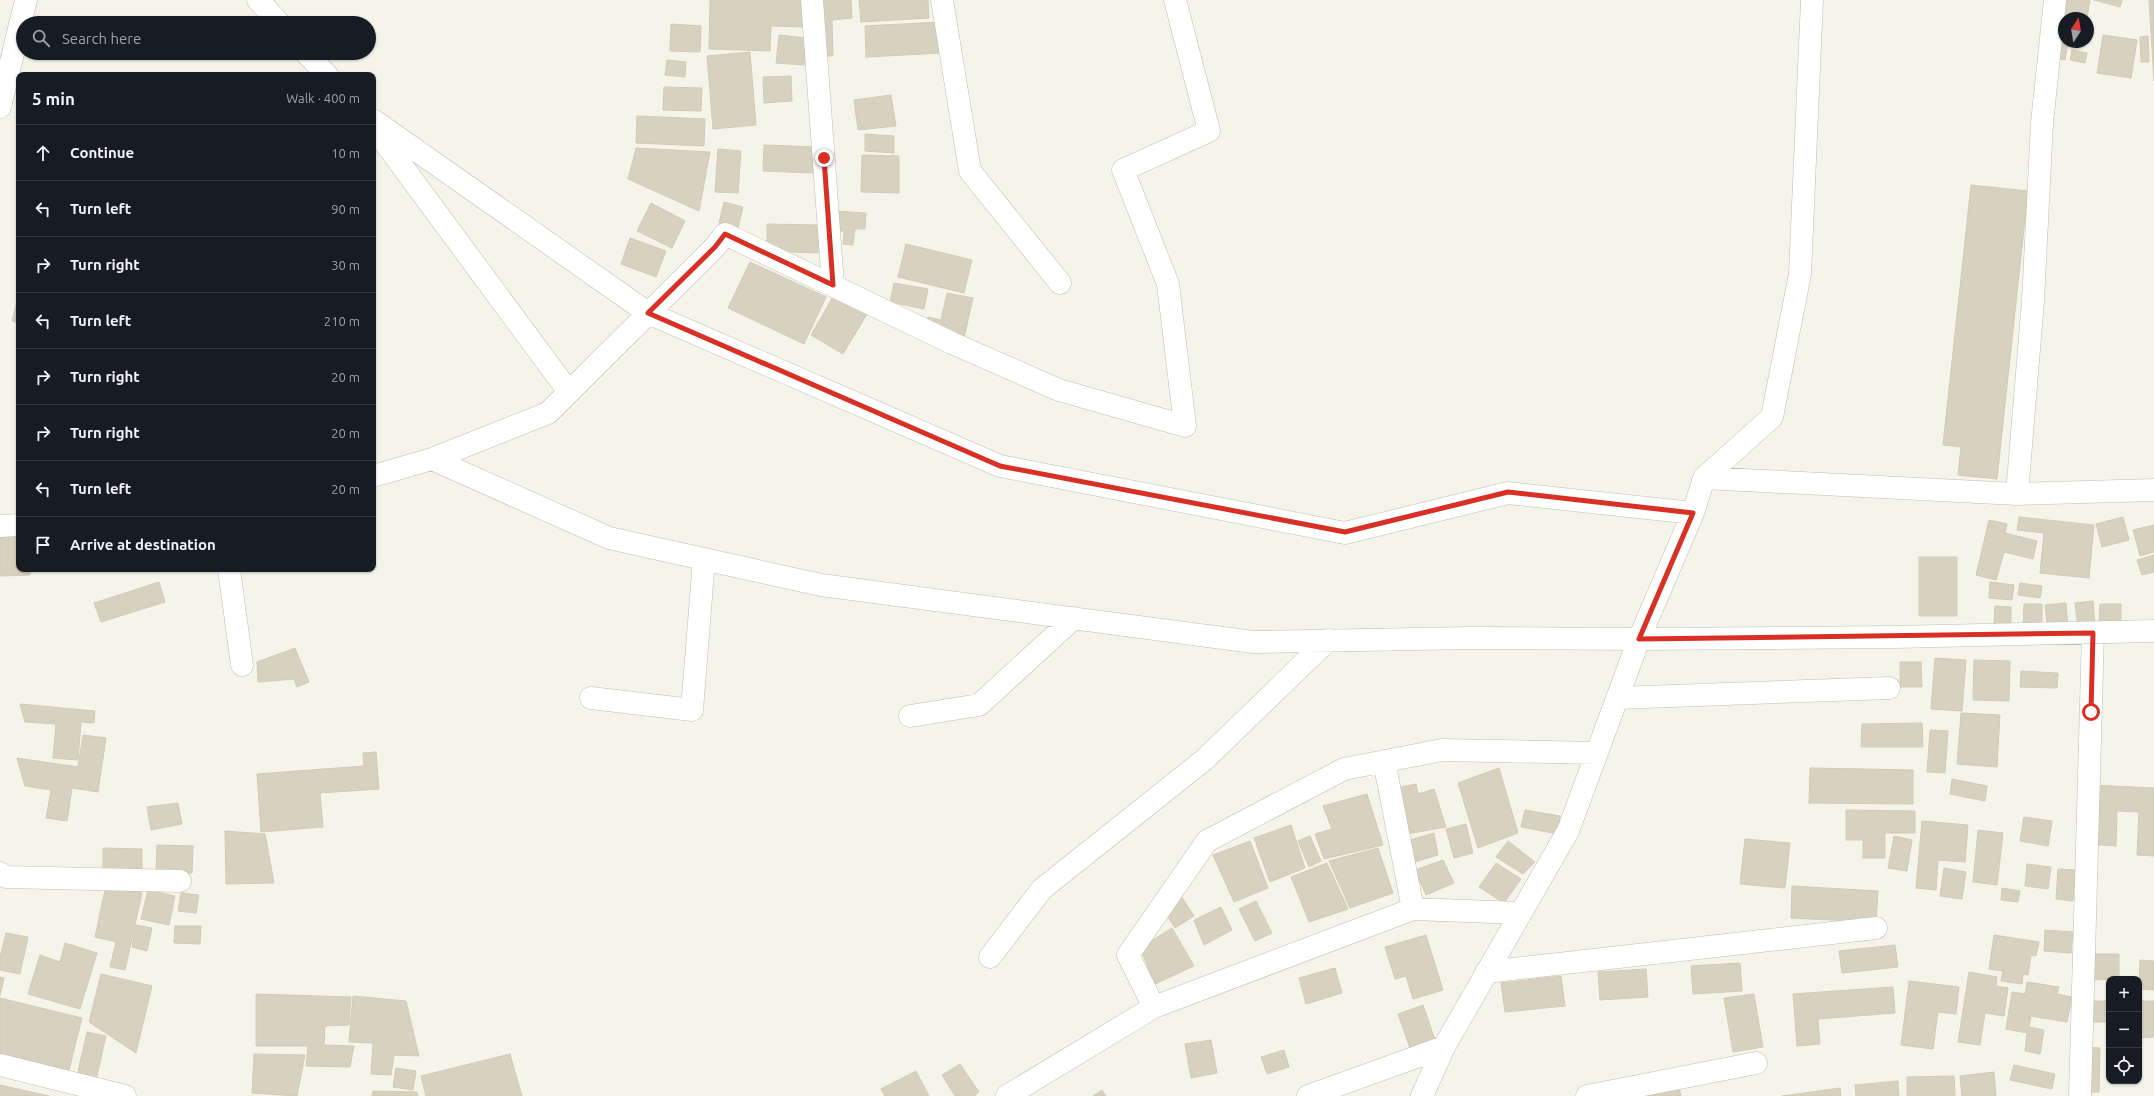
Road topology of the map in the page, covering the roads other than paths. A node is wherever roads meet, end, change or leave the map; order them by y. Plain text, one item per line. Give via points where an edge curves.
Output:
1 (26, 0) edge
2 (258, 0) edge
3 (812, 0) edge
4 (942, 0) edge
5 (1175, 0) edge
6 (1812, 0) edge
7 (2054, 0) edge
8 (22, 16) edge
9 (273, 16) edge
10 (16, 41) edge
11 (313, 60) edge
12 (324, 72) edge
13 (0, 106) edge
14 (376, 122) edge
15 (376, 131) edge
16 (1060, 283) dead end
17 (833, 285) junction
18 (648, 313) junction
19 (570, 392) junction
20 (432, 459) junction
21 (376, 475) edge
22 (1704, 478) junction
23 (2154, 490) edge
24 (2017, 494) junction
25 (1693, 513) junction
26 (16, 525) edge
27 (0, 526) edge
28 (704, 559) junction
29 (229, 572) edge
30 (1074, 618) junction
31 (2154, 631) edge
32 (2093, 633) junction
33 (1639, 639) junction
34 (1328, 640) junction
35 (242, 665) dead end
36 (1889, 688) dead end
37 (591, 698) dead end
38 (1618, 698) junction
39 (910, 716) dead end
40 (1597, 753) junction
41 (1384, 761) junction
42 (0, 873) edge
43 (180, 881) dead end
44 (1413, 909) junction
45 (1520, 913) junction
46 (1876, 928) dead end
47 (990, 957) dead end
48 (1486, 972) junction
49 (1154, 1007) junction
50 (1444, 1046) junction
51 (1756, 1063) dead end
52 (0, 1065) edge
53 (125, 1096) edge
54 (1006, 1096) edge
55 (1308, 1096) edge
56 (1422, 1096) edge
57 (1587, 1096) edge
58 (2080, 1096) edge

1 - 8 street
2 - 9 street
3 - 17 street
4 - 16 street via 970,171
5 - 17 street via 1209,131 1124,170 1168,284 1185,426 1058,390 952,343
6 - 22 street via 1800,274 1772,416
7 - 24 street via 2042,123 2033,301
10 - 13 street
11 - 12 street
14 - 18 street
15 - 19 street
17 - 18 street via 725,234
18 - 19 street
18 - 25 street via 1000,466 1345,532 1508,492
19 - 20 street via 548,413
20 - 21 street
20 - 28 street via 608,538
22 - 24 street
22 - 25 street
23 - 24 street
25 - 33 street
26 - 27 street
28 - 30 street via 821,586
28 - 37 street via 692,710
29 - 35 street
30 - 34 street via 1253,642
30 - 39 street via 979,705
31 - 32 street
32 - 33 street
32 - 58 street
33 - 34 street
33 - 38 street
34 - 47 street via 1204,760 1042,889
36 - 38 street
38 - 40 street
40 - 41 street via 1442,750
40 - 45 street via 1568,831
41 - 44 street
41 - 49 street via 1344,769 1207,841 1128,955
42 - 43 street via 6,877
44 - 45 street
44 - 49 street
45 - 48 street
46 - 48 street
48 - 50 street
49 - 54 street
50 - 55 street
50 - 56 street
51 - 57 street
52 - 53 street

